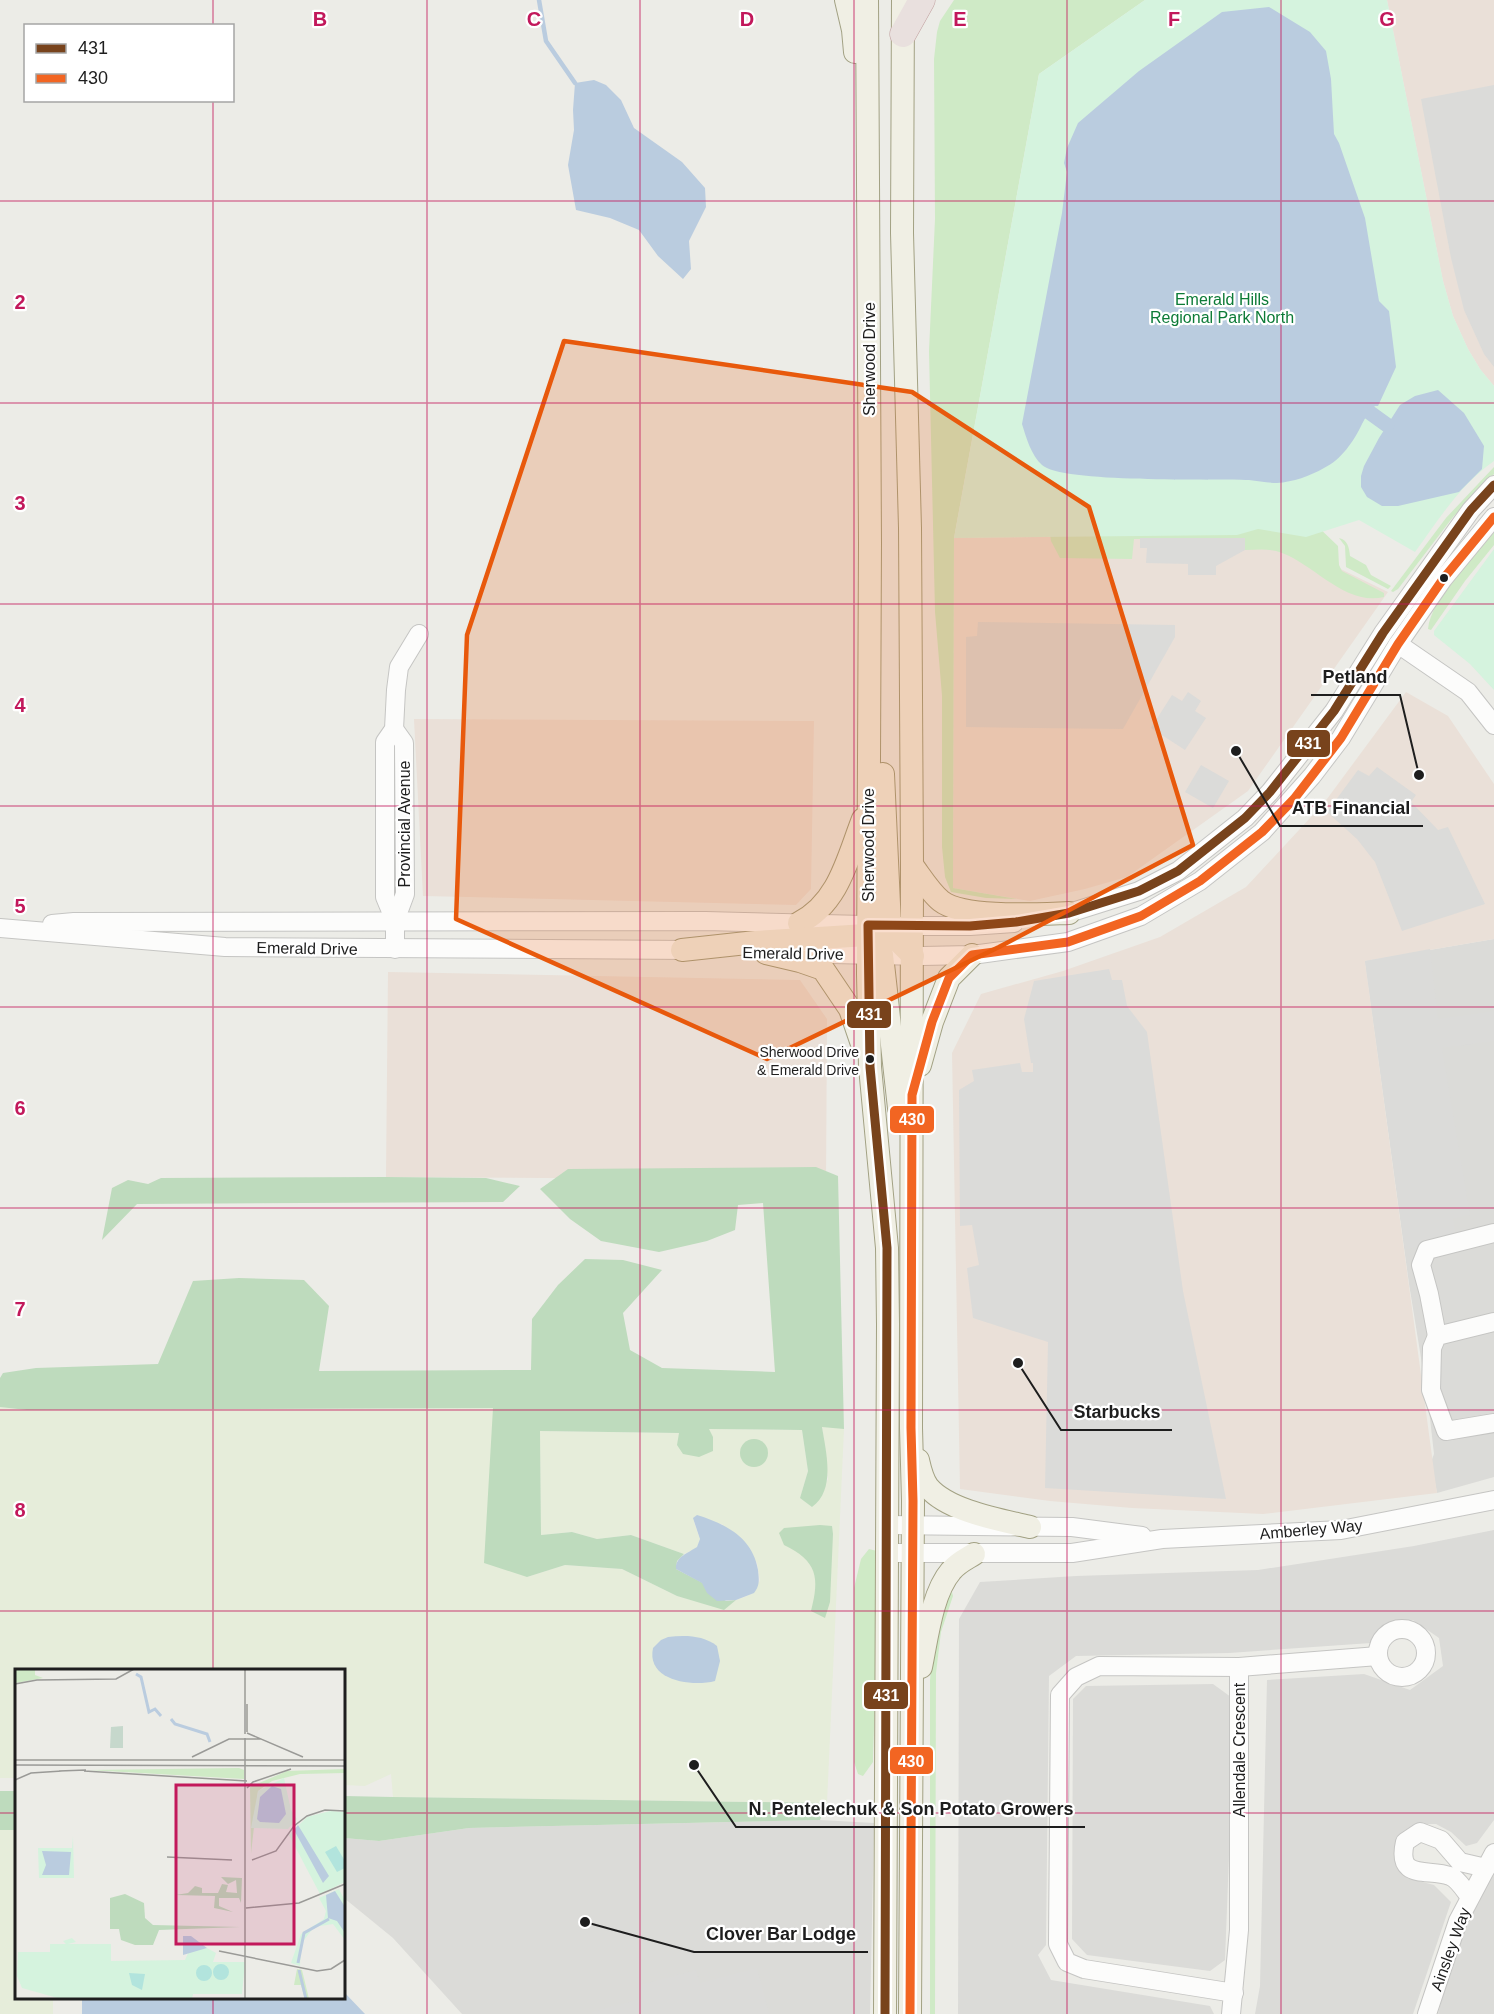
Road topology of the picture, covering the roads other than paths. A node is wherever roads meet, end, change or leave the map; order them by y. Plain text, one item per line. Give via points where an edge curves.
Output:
1 (846, 0) edge
2 (867, 0) edge
3 (903, 0) edge
4 (922, 0) edge
5 (903, 34) junction
6 (867, 142) junction
7 (1494, 485) edge
8 (1494, 518) edge
9 (419, 634) dead end
10 (1398, 644) junction
11 (869, 715) junction
12 (1494, 724) edge
13 (868, 806) junction
14 (912, 865) junction
15 (1069, 913) junction
16 (395, 921) junction
17 (799, 923) junction
18 (4, 928) edge
19 (882, 936) junction
20 (395, 949) junction
21 (682, 950) junction
22 (766, 953) junction
23 (972, 955) junction
24 (913, 956) junction
25 (870, 1067) junction
26 (912, 1095) junction
27 (912, 1143) junction
28 (1494, 1233) edge
29 (1494, 1322) edge
30 (1437, 1336) junction
31 (1494, 1423) edge
32 (911, 1428) junction
33 (1494, 1500) edge
34 (887, 1526) junction
35 (913, 1526) junction
36 (1030, 1527) junction
37 (1161, 1539) junction
38 (887, 1553) junction
39 (912, 1554) junction
40 (974, 1554) junction
41 (1378, 1656) dead end
42 (1239, 1667) junction
43 (911, 1737) junction
44 (1490, 1861) edge
45 (1470, 1897) junction
46 (1234, 1993) junction
47 (885, 2014) edge
48 (910, 2014) edge
49 (1231, 2014) edge
50 (1427, 2014) edge

1 - 6 main road
2 - 6 main road, Sherwood Drive
3 - 5 main road, Sherwood Drive
4 - 5 highway
5 - 14 main road, Sherwood Drive via 902,233 910,528
6 - 11 main road, Sherwood Drive
7 - 15 street, Emerald Drive via 1471,510 1383,633 1334,711 1245,818 1178,871 1139,891
8 - 10 street, Emerald Drive via 1443,579
9 - 16 street, Provincial Avenue via 399,667 394,729 385,742 385,897
10 - 12 street via 1468,692
10 - 23 street, Emerald Drive via 1341,738 1294,799 1262,832 1200,881 1141,916 1068,942
11 - 13 main road, Sherwood Drive
11 - 19 main road via 882,746
13 - 17 main road via 835,891 813,916
13 - 19 main road, Sherwood Drive
14 - 15 main road via 942,902 961,909 1001,915
14 - 19 main road, Sherwood Drive
15 - 19 street, Emerald Drive
16 - 17 street, Emerald Drive
16 - 18 street, Emerald Drive via 74,922
16 - 20 street, Provincial Avenue
17 - 19 street, Emerald Drive via 840,926
18 - 20 street, Emerald Drive via 225,947
19 - 21 main road
19 - 22 street, Emerald Drive
19 - 24 main road, Sherwood Drive
19 - 24 street, Emerald Drive
19 - 25 main road, Sherwood Drive
19 - 27 main road via 899,1107
20 - 21 street, Emerald Drive
21 - 22 street, Emerald Drive
22 - 25 main road via 823,969 850,1009
23 - 24 street, Emerald Drive
23 - 26 main road via 949,978
24 - 26 main road, Sherwood Drive
25 - 34 main road, Sherwood Drive via 887,1248
26 - 27 main road, Sherwood Drive
27 - 32 main road, Sherwood Drive
28 - 30 street via 1427,1251 1421,1265
29 - 30 street
30 - 31 street via 1432,1348 1431,1390 1446,1431
32 - 35 main road, Sherwood Drive
32 - 36 main road via 919,1469 930,1489 959,1507
33 - 37 street, Amberley Way via 1341,1530
34 - 35 street, Amberley Way
34 - 38 main road, Sherwood Drive
35 - 36 street, Amberley Way
35 - 39 main road, Sherwood Drive
36 - 37 street, Amberley Way via 1072,1527
37 - 40 street, Amberley Way via 1072,1553
38 - 39 street, Amberley Way
38 - 47 main road, Sherwood Drive
39 - 40 street, Amberley Way
39 - 43 main road, Sherwood Drive
40 - 43 main road via 950,1572 936,1601
41 - 42 street
42 - 46 street, Allendale Crescent via 1239,1930
42 - 46 street, Allendale Crescent via 1099,1666 1076,1677 1060,1695 1058,1944 1067,1962 1084,1969
43 - 48 main road, Sherwood Drive
44 - 45 street, Ainsley Way
44 - 45 street via 1460,1862 1441,1840 1420,1832 1405,1842 1402,1854 1410,1869 1452,1877
45 - 50 street, Ainsley Way
46 - 49 street, Allendale Crescent

